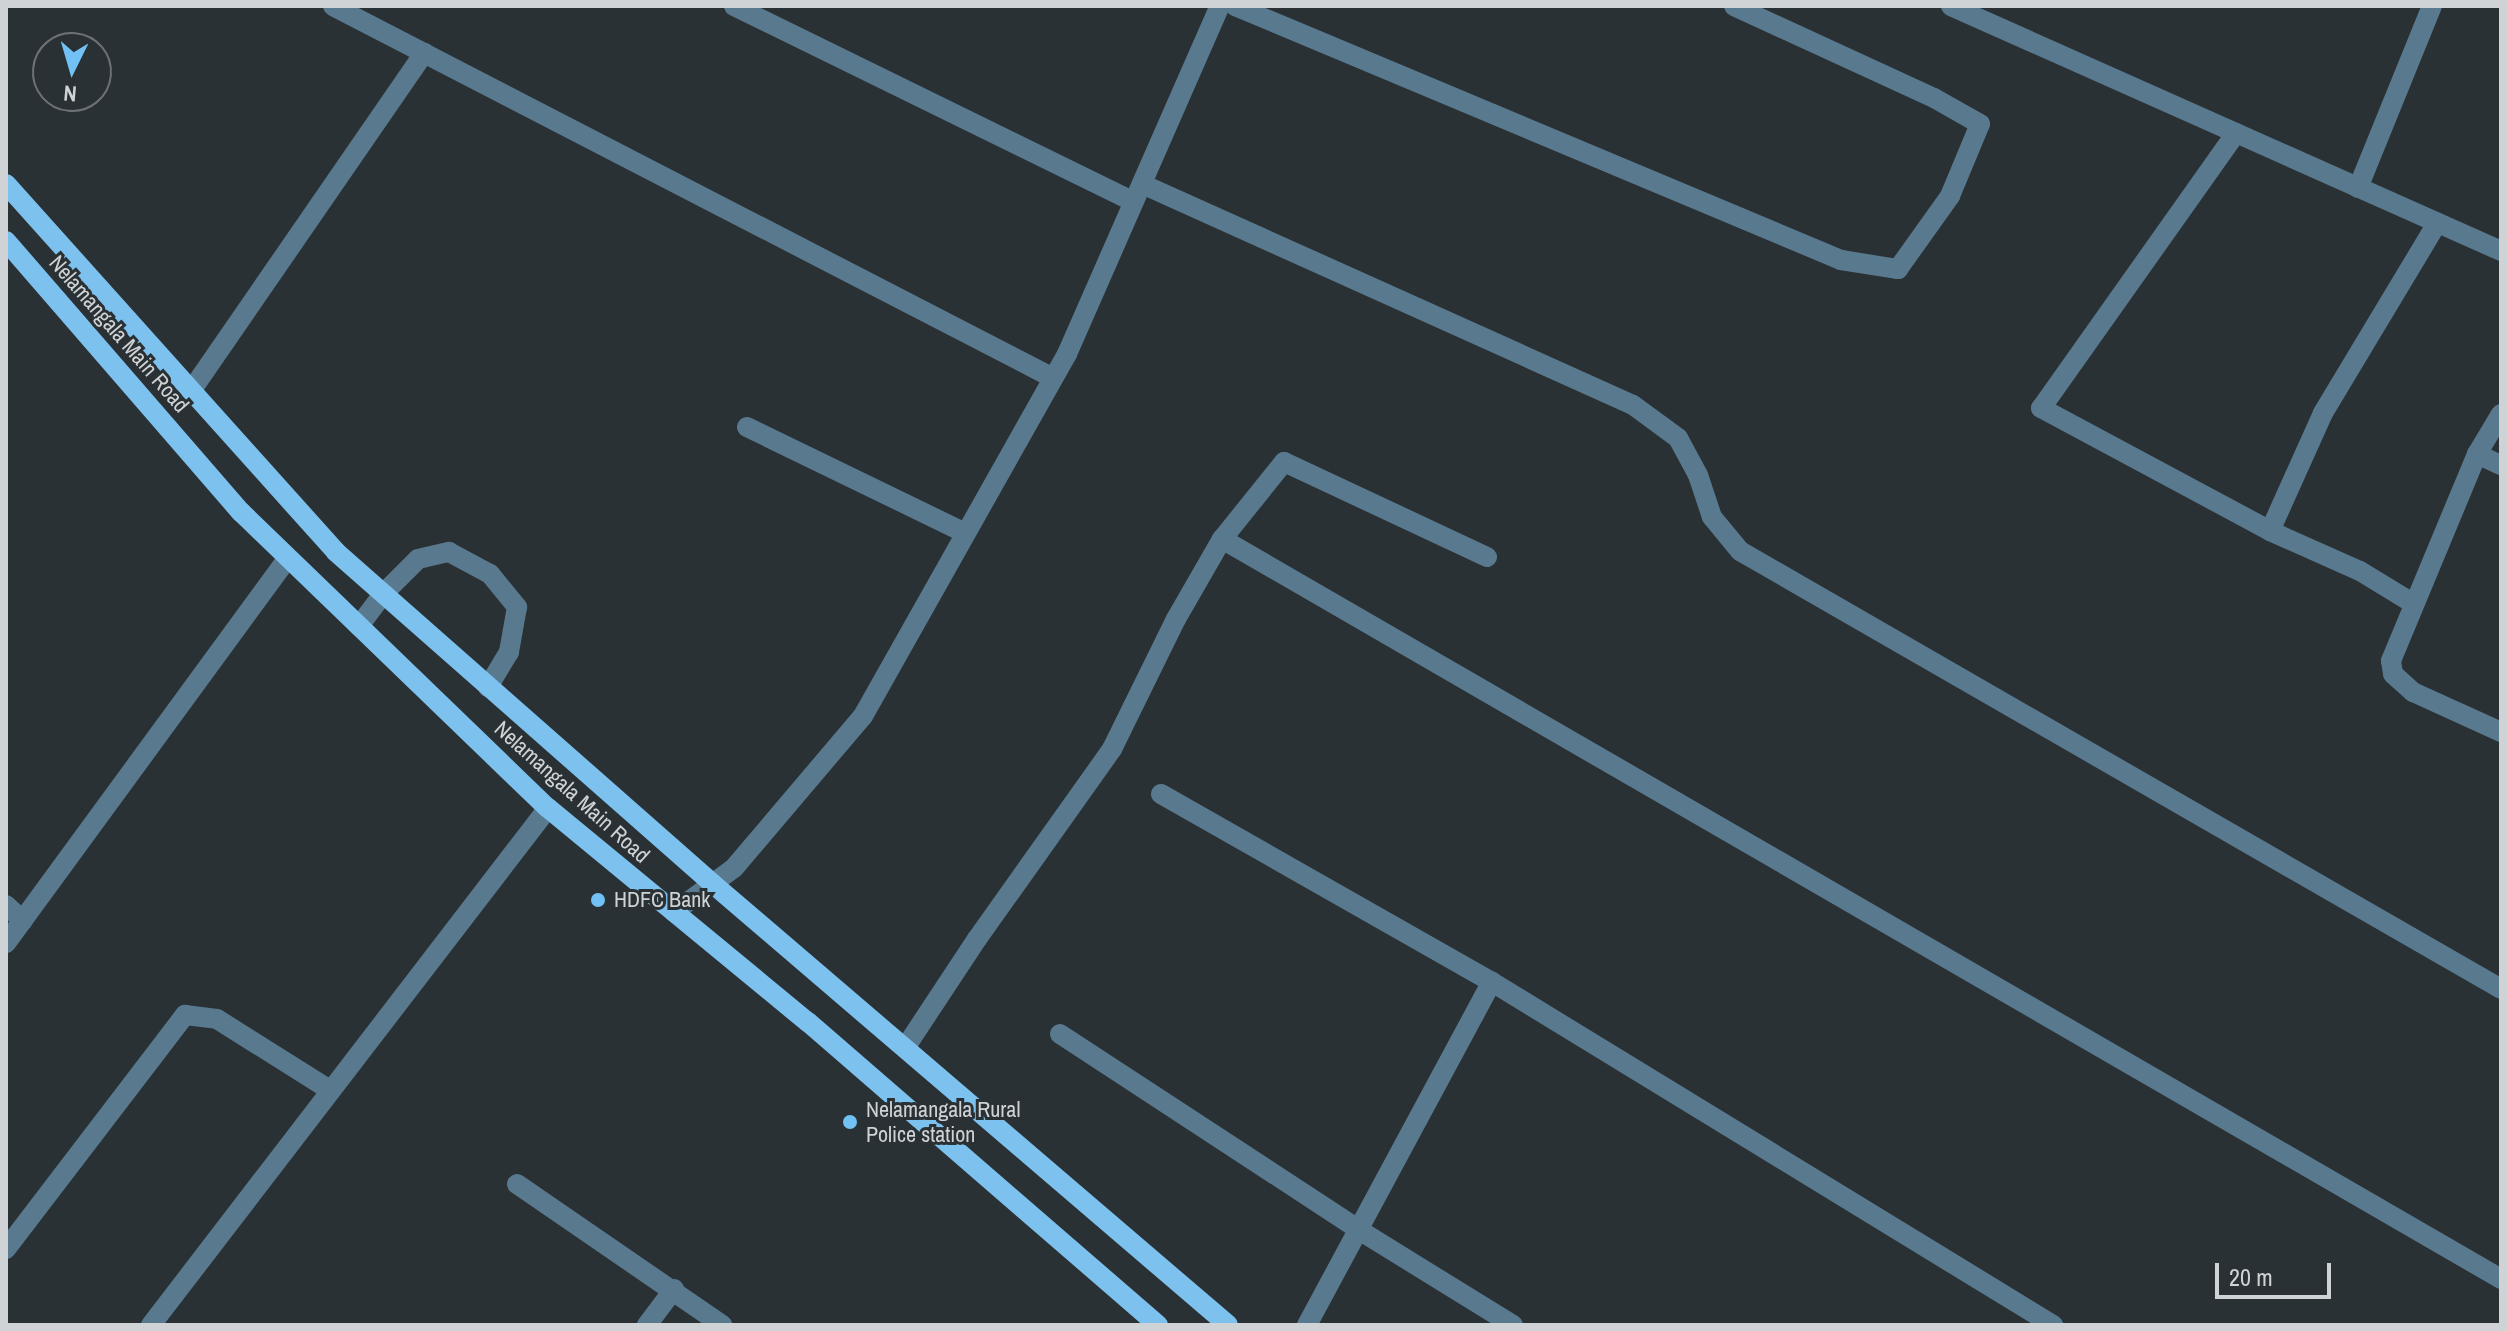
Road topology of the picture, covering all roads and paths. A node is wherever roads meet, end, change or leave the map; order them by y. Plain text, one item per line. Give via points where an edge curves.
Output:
1 (333, 6) edge
2 (734, 6) edge
3 (1220, 6) edge
4 (1235, 6) edge
5 (1734, 6) edge
6 (1951, 6) edge
7 (2432, 6) edge
8 (424, 53) junction
9 (2236, 133) junction
10 (6, 184) edge
11 (2358, 188) junction
12 (1138, 193) junction
13 (2437, 223) junction
14 (6, 241) edge
15 (2501, 251) edge
16 (1053, 378) junction
17 (191, 391) junction
18 (2501, 414) edge
19 (747, 427) dead end
20 (2477, 454) junction
21 (2501, 465) edge
22 (2270, 531) junction
23 (965, 533) junction
24 (1222, 539) junction
25 (1487, 557) dead end
26 (288, 558) junction
27 (383, 594) junction
28 (2414, 604) junction
29 (359, 626) junction
30 (488, 687) junction
31 (2501, 732) edge
32 (1161, 794) dead end
33 (548, 808) junction
34 (713, 884) junction
35 (6, 905) edge
36 (674, 912) junction
37 (23, 921) junction
38 (6, 943) edge
39 (1492, 982) junction
40 (2501, 989) edge
41 (1060, 1034) dead end
42 (905, 1048) junction
43 (328, 1089) junction
44 (517, 1184) dead end
45 (1359, 1230) junction
46 (6, 1249) edge
47 (2501, 1279) edge
48 (674, 1289) junction
49 (151, 1325) edge
50 (647, 1325) edge
51 (722, 1325) edge
52 (1158, 1325) edge
53 (1228, 1325) edge
54 (1307, 1325) edge
55 (1513, 1325) edge
56 (2053, 1325) edge

1 - 8 street
2 - 12 street
3 - 12 street
4 - 5 street via 1841,260 1898,269 1950,196 1980,124
6 - 9 street
7 - 11 street
8 - 16 street
8 - 17 street
9 - 11 street
9 - 22 street via 2041,408
10 - 17 main road
11 - 13 street
12 - 16 street
12 - 40 street via 1633,405 1678,438 1712,517 1740,551
13 - 15 street
13 - 22 street via 2323,413
14 - 26 main road, Nelamangala Main Road via 241,512
16 - 23 street
17 - 27 main road via 336,552
18 - 20 street
19 - 23 street
20 - 21 street
20 - 28 street
22 - 28 street via 2360,571
23 - 34 street via 863,716 734,868
24 - 25 street via 1284,462
24 - 42 street via 1112,749
24 - 47 street
26 - 29 main road, Nelamangala Main Road
26 - 37 street
27 - 29 street
27 - 30 main road
27 - 30 street via 418,559 449,552 490,574 517,607 509,652
28 - 31 street via 2391,661 2393,674 2413,692
29 - 33 main road, Nelamangala Main Road
30 - 34 main road
32 - 39 street
33 - 36 main road, Nelamangala Main Road
33 - 43 street
34 - 36 street
34 - 42 main road
35 - 37 street
36 - 52 main road, Nelamangala Main Road
37 - 38 street
39 - 45 street
39 - 56 street
41 - 45 street
42 - 53 main road
43 - 46 street via 217,1019 185,1015
43 - 49 street
44 - 48 street
45 - 54 street
45 - 55 street
48 - 50 street
48 - 51 street

